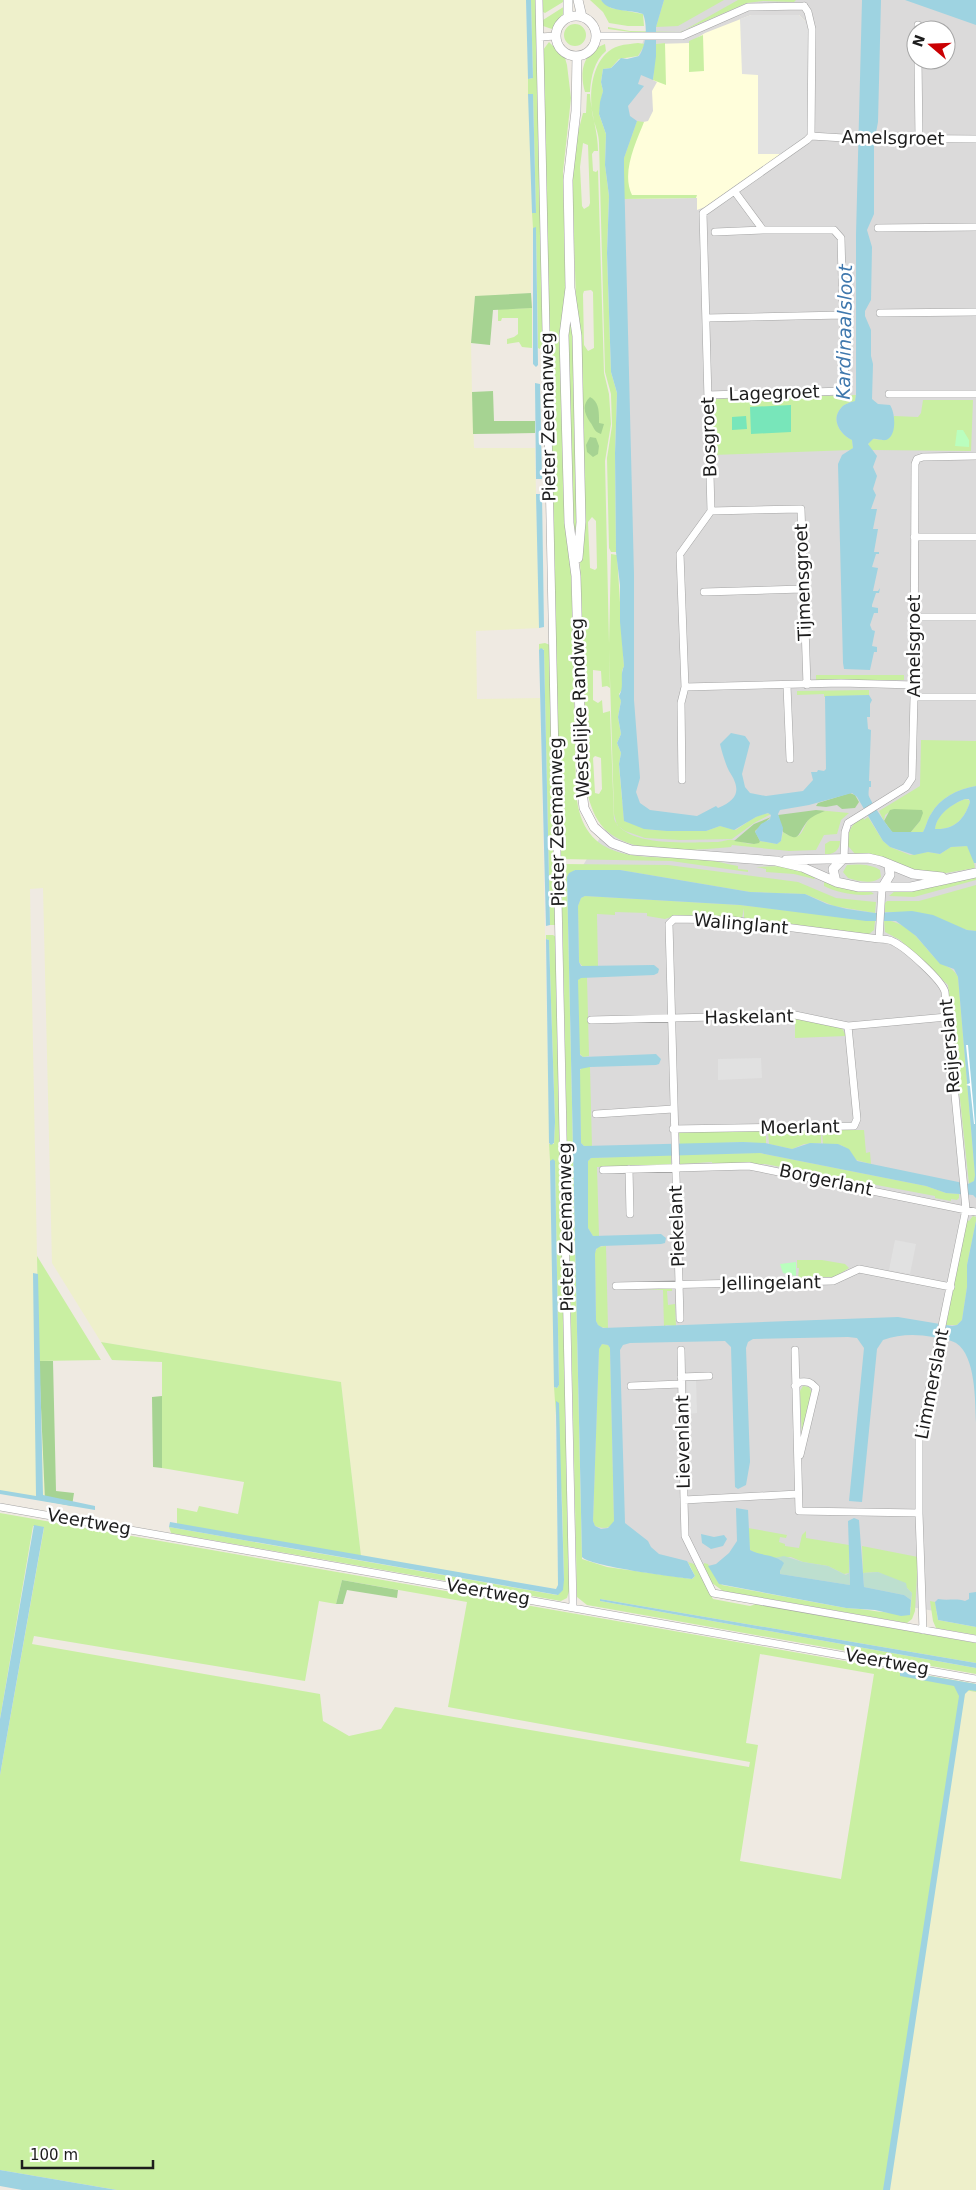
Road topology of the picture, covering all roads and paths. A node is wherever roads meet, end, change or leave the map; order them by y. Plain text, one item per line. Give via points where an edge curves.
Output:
1 (539, 0) edge
2 (568, 0) edge
3 (578, 0) edge
4 (805, 3) edge
5 (582, 16) junction
6 (568, 18) junction
7 (556, 36) junction
8 (596, 36) junction
9 (540, 38) junction
10 (577, 56) junction
11 (918, 70) edge
12 (810, 136) junction
13 (919, 139) junction
14 (976, 139) edge
15 (735, 192) junction
16 (976, 227) edge
17 (878, 228) dead end
18 (762, 230) junction
19 (715, 232) dead end
20 (570, 288) junction
21 (976, 312) edge
22 (880, 313) dead end
23 (843, 315) junction
24 (706, 318) junction
25 (889, 394) dead end
26 (976, 394) edge
27 (708, 395) junction
28 (976, 456) edge
29 (711, 511) junction
30 (914, 537) junction
31 (976, 537) edge
32 (576, 576) junction
33 (802, 589) junction
34 (704, 592) dead end
35 (914, 617) junction
36 (976, 617) edge
37 (807, 685) junction
38 (914, 685) junction
39 (787, 686) junction
40 (685, 687) junction
41 (914, 697) junction
42 (976, 697) edge
43 (790, 758) dead end
44 (682, 780) dead end
45 (844, 858) junction
46 (776, 861) junction
47 (889, 864) junction
48 (975, 873) edge
49 (950, 878) junction
50 (836, 882) junction
51 (882, 888) junction
52 (879, 938) junction
53 (948, 1017) junction
54 (670, 1018) junction
55 (591, 1020) dead end
56 (848, 1026) junction
57 (673, 1109) junction
58 (596, 1114) dead end
59 (673, 1133) junction
60 (674, 1166) junction
61 (629, 1169) junction
62 (603, 1170) dead end
63 (966, 1208) junction
64 (975, 1211) edge
65 (630, 1214) dead end
66 (678, 1285) junction
67 (616, 1286) dead end
68 (951, 1287) junction
69 (680, 1319) dead end
70 (681, 1350) dead end
71 (795, 1350) dead end
72 (709, 1376) dead end
73 (681, 1381) junction
74 (630, 1386) dead end
75 (795, 1386) junction
76 (798, 1463) junction
77 (798, 1494) junction
78 (684, 1500) junction
79 (0, 1507) edge
80 (919, 1513) junction
81 (573, 1607) junction
82 (923, 1630) junction
83 (976, 1639) edge
84 (976, 1679) edge

1 - 9 street, Pieter Zeemanweg
2 - 6 street
3 - 5 street
4 - 8 street via 748,8 690,33 662,37
4 - 12 street via 812,29
5 - 6 street
5 - 8 street via 592,24
6 - 7 street via 559,25
7 - 9 street
7 - 10 street via 564,52
8 - 10 street via 588,52
9 - 81 street, Pieter Zeemanweg
10 - 20 street, Westelijke Randweg via 576,111 568,180
11 - 13 street
12 - 13 street, Amelsgroet
12 - 15 street, Bosgroet
13 - 14 street, Amelsgroet
15 - 18 street
15 - 24 street, Bosgroet via 703,213
16 - 17 street
18 - 19 street, Lagegroet
18 - 23 street, Lagegroet via 834,230 841,238
20 - 32 street, Westelijke Randweg via 577,336 581,522
20 - 32 street, Westelijke Randweg via 564,335 569,523
21 - 22 street
23 - 24 street
23 - 27 street, Lagegroet via 845,391
24 - 27 street, Bosgroet
25 - 26 street
27 - 29 street, Bosgroet
28 - 30 street, Amelsgroet via 917,459
29 - 33 street, Tijmensgroet via 801,509
29 - 40 street via 680,554
30 - 31 street
30 - 35 street, Amelsgroet
32 - 46 street, Westelijke Randweg via 580,773 583,804 590,821 605,838 630,850
33 - 34 street
33 - 37 street, Tijmensgroet
35 - 36 street
35 - 38 street, Amelsgroet
37 - 38 street
37 - 39 street
38 - 41 street, Amelsgroet
39 - 40 street
39 - 43 street
40 - 44 street via 681,703
41 - 42 street
41 - 45 street, Amelsgroet via 912,778 906,787 848,823
45 - 46 street, Westelijke Randweg
45 - 47 street, Westelijke Randweg via 868,858
45 - 50 street via 833,869
46 - 50 street, Westelijke Randweg
47 - 49 street, Westelijke Randweg via 913,874
47 - 51 street via 890,875
48 - 49 street, Westelijke Randweg
49 - 51 street, Westelijke Randweg via 911,887
50 - 51 street, Westelijke Randweg
51 - 52 street
52 - 53 street, Reijerslant via 898,944 939,980 945,992
52 - 54 street, Walinglant via 730,920 674,919 668,928
53 - 56 street, Haskelant
53 - 63 street, Reijerslant
54 - 55 street
54 - 56 street, Haskelant via 795,1014
54 - 57 street, Walinglant
56 - 59 street, Moerlant via 857,1119 854,1126
57 - 58 street
57 - 59 street, Walinglant
59 - 60 street, Walinglant
60 - 61 street, Piekelant
60 - 63 street, Borgerlant via 767,1168
60 - 66 street, Piekelant
61 - 62 street, Piekelant
61 - 65 street
63 - 64 street, Borgerlant
63 - 68 street, Limmerslant
66 - 67 street, Jellingelant
66 - 68 street, Jellingelant via 833,1281 859,1269
66 - 69 street
68 - 80 street, Limmerslant via 919,1438
70 - 73 street, Lievenlant
71 - 75 street
72 - 73 street, Lievenlant
73 - 74 street, Lievenlant
73 - 78 street, Lievenlant
75 - 76 street
75 - 76 street via 806,1382 816,1388
76 - 77 street
77 - 78 street, Lievenlant
77 - 80 street via 800,1511
78 - 82 street via 685,1536 713,1593
79 - 81 street, Veertweg
80 - 82 street, Limmerslant
81 - 84 street, Veertweg
82 - 83 street

